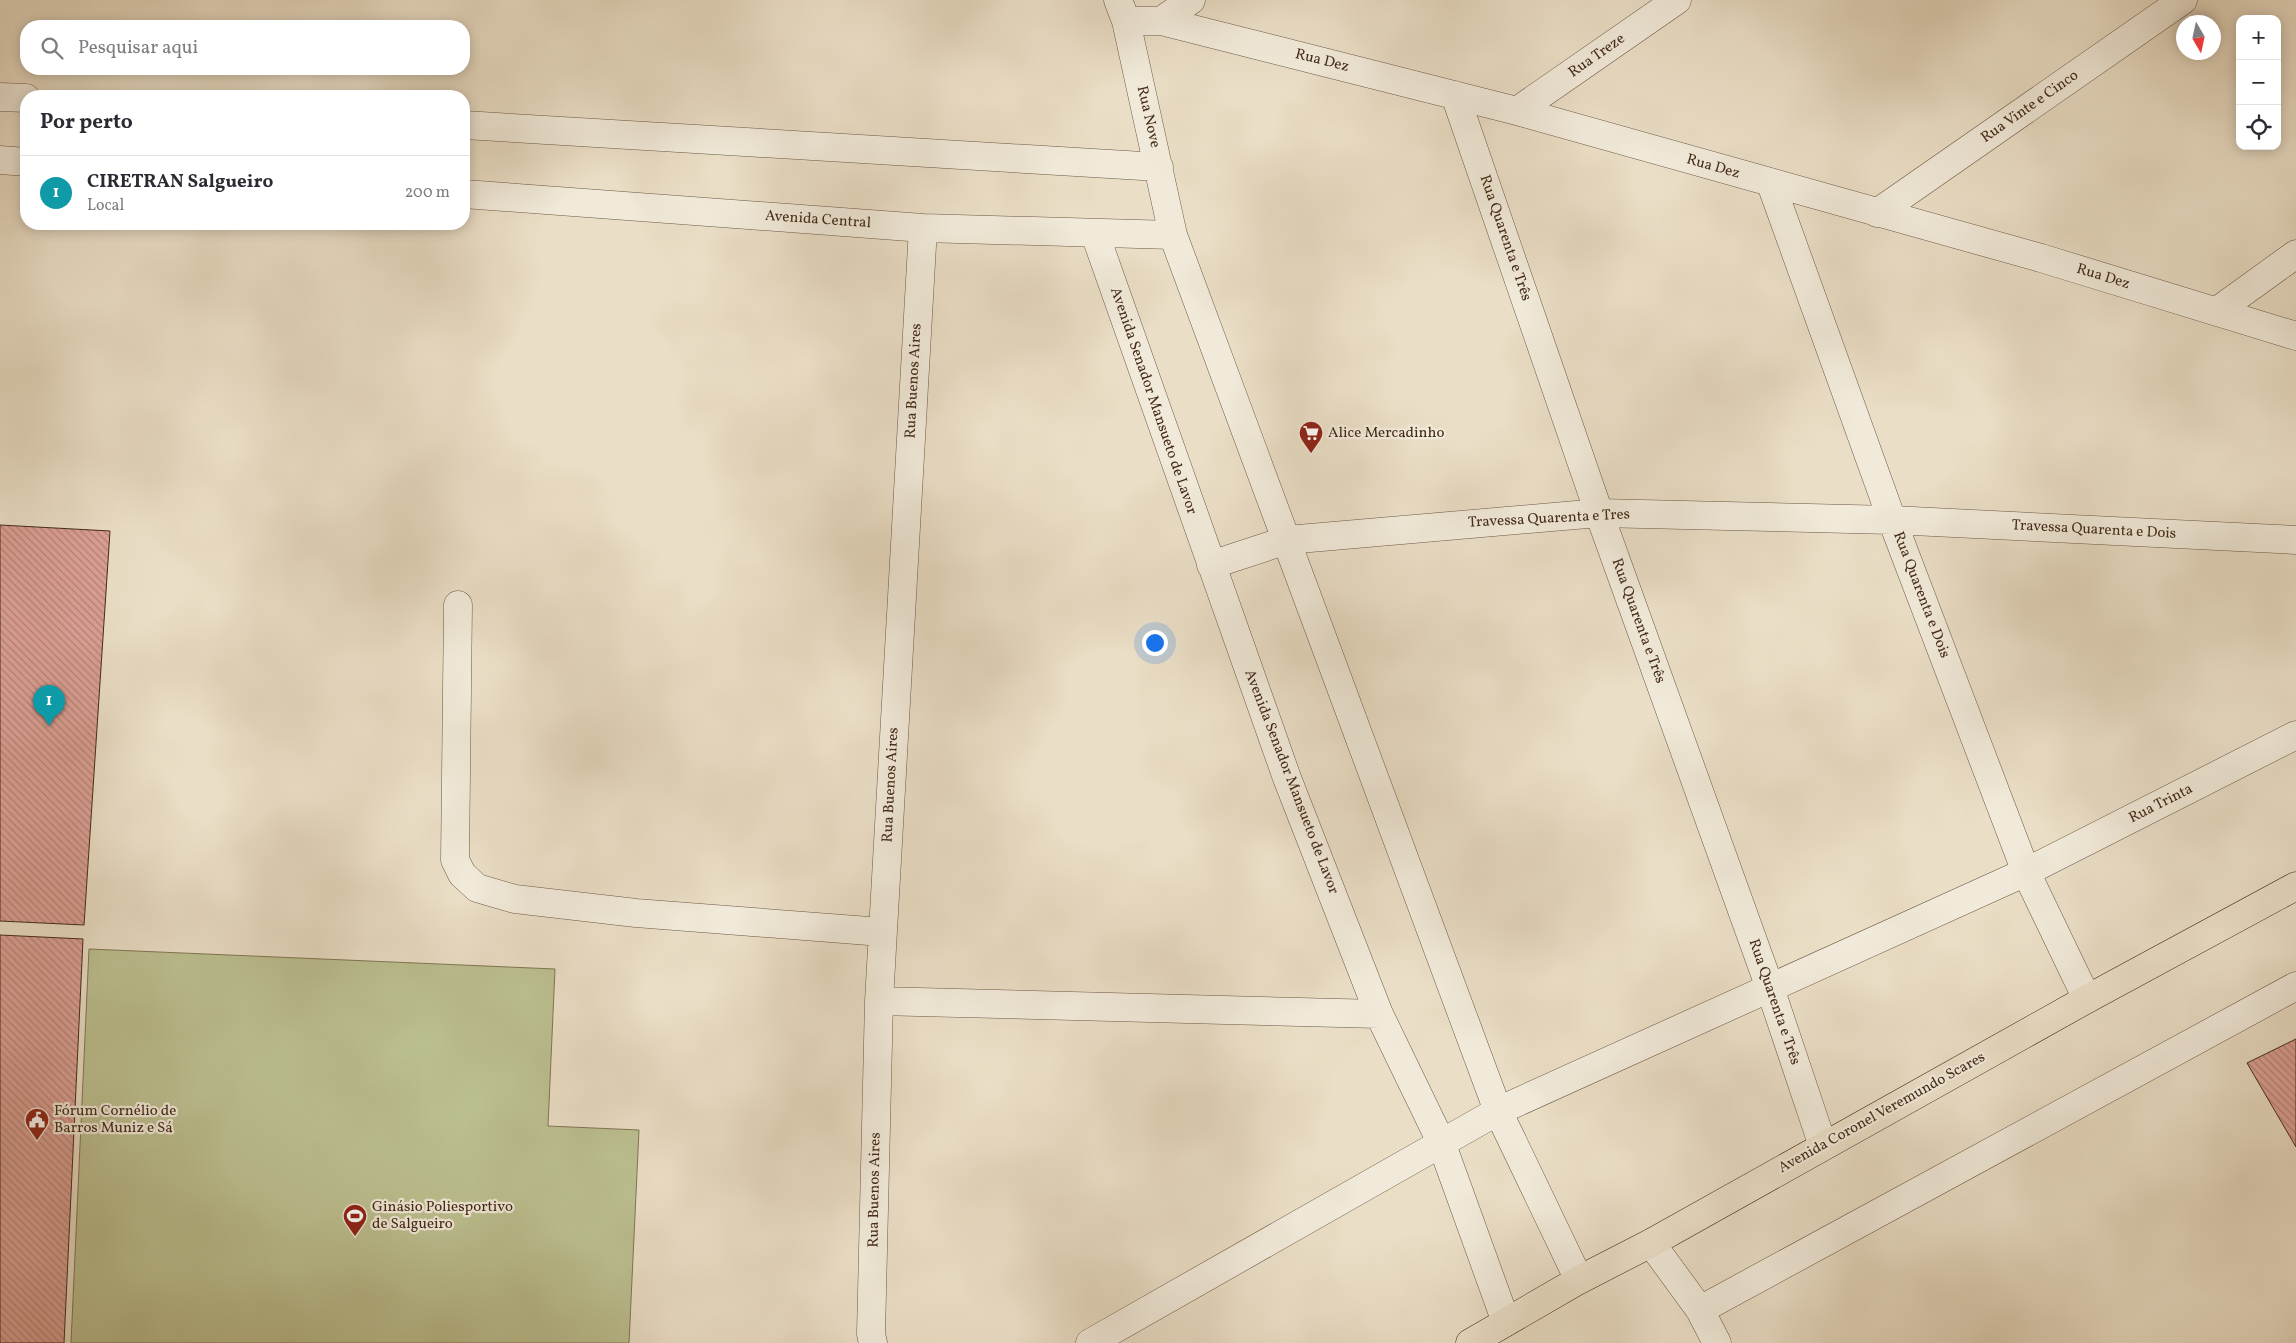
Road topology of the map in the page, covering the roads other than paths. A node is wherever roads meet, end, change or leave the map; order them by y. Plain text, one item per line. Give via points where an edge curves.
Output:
1 (1191, 0) edge
2 (1677, 0) edge
3 (2183, 0) edge
4 (1122, 11) edge
5 (1161, 21) junction
6 (1455, 95) junction
7 (0, 97) edge
8 (20, 98) edge
9 (1517, 111) junction
10 (470, 125) edge
11 (0, 160) edge
12 (20, 162) edge
13 (1159, 167) junction
14 (1771, 184) junction
15 (470, 194) edge
16 (1877, 213) junction
17 (923, 228) junction
18 (1094, 234) junction
19 (1173, 236) junction
20 (2296, 254) edge
21 (2217, 312) junction
22 (2296, 336) edge
23 (1599, 513) junction
24 (1892, 520) junction
25 (1287, 540) junction
26 (2296, 540) edge
27 (1211, 565) junction
28 (458, 605) dead end
29 (2296, 735) edge
30 (2026, 872) junction
31 (2296, 886) edge
32 (882, 932) junction
33 (2296, 986) edge
34 (1770, 988) junction
35 (2087, 999) junction
36 (879, 1001) junction
37 (1379, 1014) junction
38 (1498, 1111) junction
39 (1441, 1142) junction
40 (1823, 1146) junction
41 (1651, 1243) junction
42 (1579, 1280) junction
43 (1700, 1310) junction
44 (1506, 1322) junction
45 (873, 1343) edge
46 (1090, 1343) edge
47 (1470, 1343) edge
48 (1717, 1343) edge

1 - 5 street
2 - 9 street, Rua Treze
3 - 16 street, Rua Vinte e Cinco
4 - 5 street, Rua Dez
4 - 13 street, Rua Nove
5 - 6 street, Rua Dez
6 - 9 street, Rua Dez
6 - 23 street, Rua Quarenta e Três
7 - 8 street
9 - 14 street, Rua Dez
10 - 13 street
11 - 12 street
13 - 19 street, Rua Nove
14 - 16 street, Rua Dez
14 - 24 street, Rua Quarenta e Dois
15 - 17 street, Avenida Central
16 - 21 street, Rua Dez via 2041,258
17 - 18 street, Avenida Central
17 - 32 street, Rua Buenos Aires
18 - 19 street, Avenida Central
18 - 27 street, Avenida Senador Mansueto de Lavor
19 - 25 street
20 - 21 street
21 - 22 street, Rua Dez
23 - 24 street, Travessa Quarenta e Tres
23 - 25 street, Travessa Quarenta e Tres
23 - 34 street, Rua Quarenta e Três
24 - 26 street, Travessa Quarenta e Dois
24 - 30 street, Rua Quarenta e Dois
25 - 27 street, Travessa Quarenta e Tres
25 - 38 street
27 - 37 street, Avenida Senador Mansueto de Lavor via 1287,778
28 - 32 street via 455,860 462,874 477,888 515,899 627,912
29 - 30 street, Rua Trinta
30 - 34 street, Rua Trinta
30 - 35 street, Rua Quarenta e Dois
31 - 35 highway, Avenida Coronel Veremundo Scares
32 - 36 street, Rua Buenos Aires
33 - 43 street
34 - 38 street, Rua Trinta
34 - 40 street, Rua Quarenta e Três
35 - 40 highway, Avenida Coronel Veremundo Scares
36 - 37 street
36 - 45 street, Rua Buenos Aires
37 - 39 street, Avenida Senador Mansueto de Lavor
38 - 39 street, Rua Trinta
38 - 42 street
39 - 44 street, Avenida Senador Mansueto de Lavor
39 - 46 street, Rua Trinta
40 - 41 highway, Avenida Coronel Veremundo Scares
41 - 42 highway, Avenida Coronel Veremundo Scares
41 - 43 street
42 - 44 highway, Avenida Coronel Veremundo Scares
43 - 48 street
44 - 47 highway, Avenida Coronel Veremundo Scares

